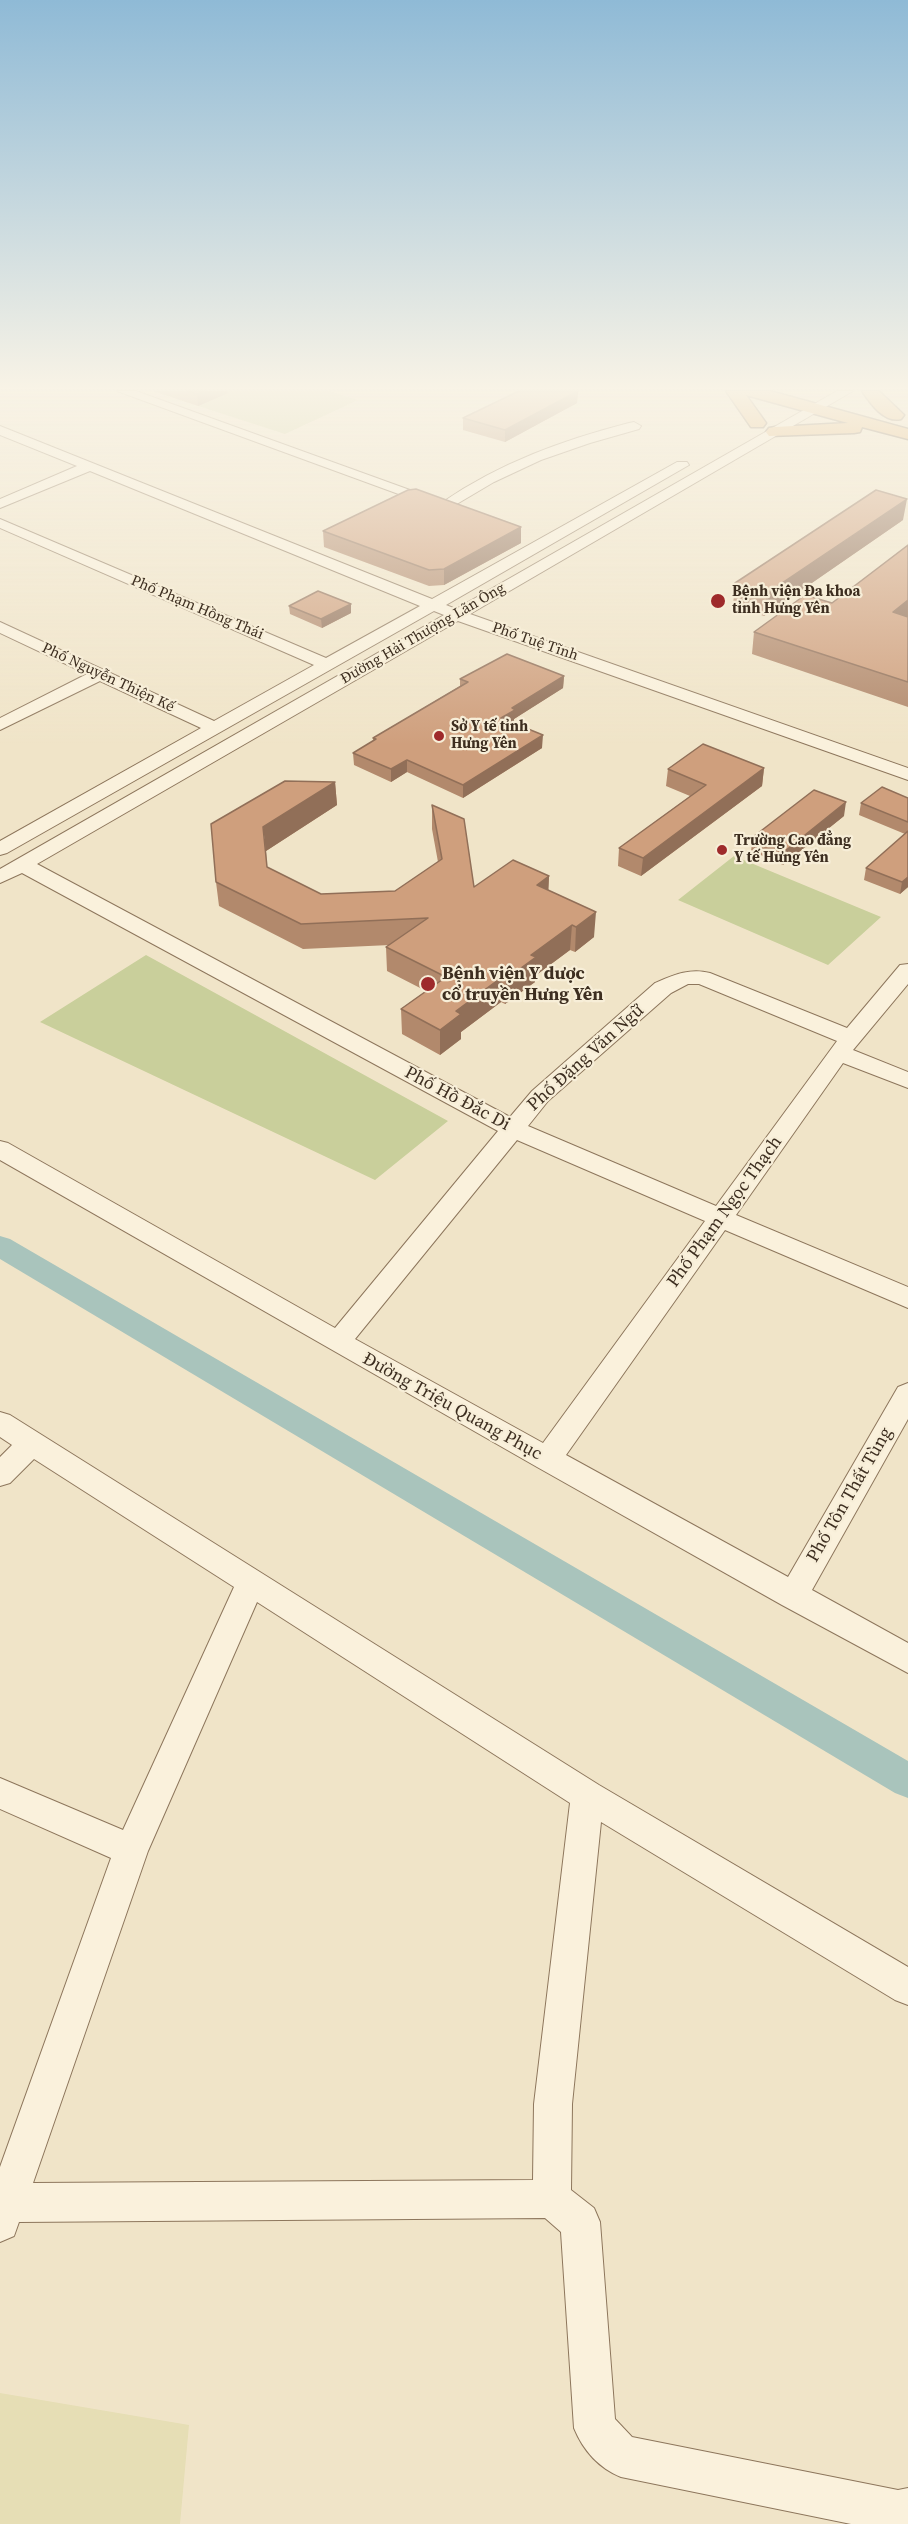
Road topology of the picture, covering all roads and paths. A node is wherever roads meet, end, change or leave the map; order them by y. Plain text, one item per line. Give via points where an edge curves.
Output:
1 (196, 509) edge
2 (450, 509) edge
3 (604, 509) edge
4 (642, 509) edge
5 (467, 515) edge
6 (0, 523) edge
7 (522, 535) dead end
8 (319, 540) dead end
9 (543, 543) junction
10 (298, 550) junction
11 (435, 605) junction
12 (457, 615) junction
13 (2, 630) edge
14 (327, 665) junction
15 (100, 674) junction
16 (0, 725) edge
17 (215, 728) junction
18 (908, 774) edge
19 (118, 783) junction
20 (143, 795) junction
21 (0, 849) edge
22 (22, 865) junction
23 (0, 878) edge
24 (908, 970) edge
25 (845, 1045) junction
26 (908, 1081) edge
27 (512, 1129) junction
28 (0, 1149) edge
29 (721, 1218) junction
30 (908, 1298) edge
31 (338, 1342) junction
32 (908, 1394) edge
33 (0, 1423) edge
34 (31, 1443) junction
35 (547, 1460) junction
36 (0, 1475) edge
37 (250, 1584) junction
38 (793, 1596) junction
39 (908, 1659) edge
40 (0, 1793) edge
41 (587, 1796) junction
42 (131, 1850) junction
43 (908, 1987) edge
44 (552, 2199) junction
45 (3, 2212) edge
46 (908, 2510) edge

1 - 10 street, Phố Tuệ Tĩnh
2 - 5 street
3 - 9 street, Đường Hải Thượng Lãn Ông
4 - 12 street, Đường Hải Thượng Lãn Ông
6 - 14 street, Phố Phạm Hồng Thái
7 - 9 street
8 - 10 street
9 - 11 street, Đường Hải Thượng Lãn Ông
10 - 11 street, Phố Tuệ Tĩnh
11 - 12 street, Phố Tuệ Tĩnh
11 - 14 street, Đường Hải Thượng Lãn Ông
12 - 18 street, Phố Tuệ Tĩnh
12 - 20 street, Đường Hải Thượng Lãn Ông
13 - 15 street, Phố Nguyễn Thiện Kế
14 - 17 street, Đường Hải Thượng Lãn Ông
15 - 16 street
15 - 17 street, Phố Nguyễn Thiện Kế
17 - 19 street, Đường Hải Thượng Lãn Ông
19 - 20 street
19 - 21 street, Đường Hải Thượng Lãn Ông
20 - 22 street, Đường Hải Thượng Lãn Ông
22 - 23 street, Đường Hải Thượng Lãn Ông
22 - 27 street, Phố Hồ Đắc Di
24 - 25 street, Phố Phạm Ngọc Thạch
25 - 26 street, Phố Đặng Văn Ngữ
25 - 27 street, Phố Đặng Văn Ngữ via 702,978 685,978 663,988 540,1095
25 - 29 street, Phố Phạm Ngọc Thạch
27 - 29 street, Phố Hồ Đắc Di
27 - 31 street, Phố Đặng Văn Ngữ
28 - 31 street, Đường Triệu Quang Phục
29 - 30 street, Phố Hồ Đắc Di
29 - 35 street, Phố Phạm Ngọc Thạch
31 - 35 street, Đường Triệu Quang Phục
32 - 38 street, Phố Tôn Thất Tùng
33 - 34 street
34 - 36 street
34 - 37 street
35 - 38 street, Đường Triệu Quang Phục
37 - 41 street
37 - 42 street
38 - 39 street, Đường Triệu Quang Phục
40 - 42 street
41 - 43 street
41 - 44 street via 554,2104
42 - 45 street
44 - 45 street
44 - 46 street via 580,2222 595,2428 621,2456 898,2512

